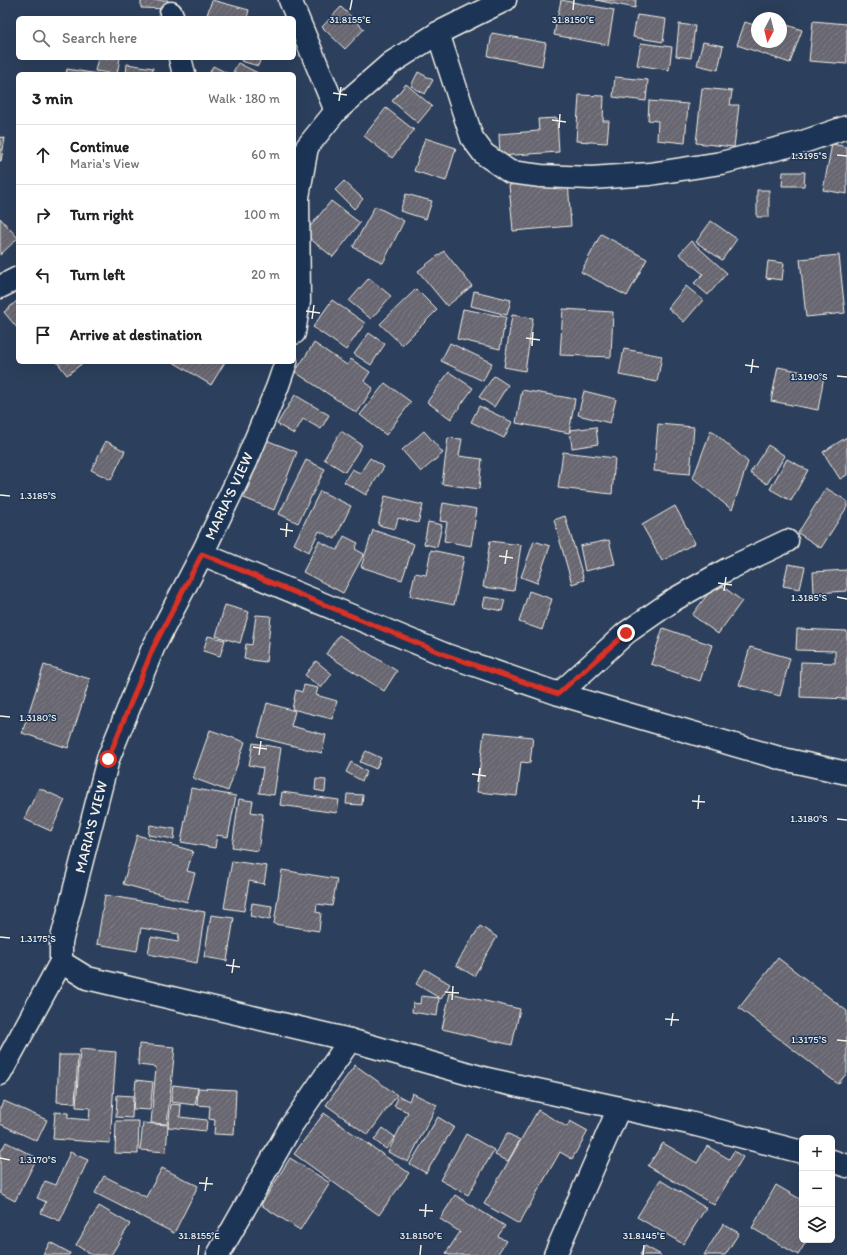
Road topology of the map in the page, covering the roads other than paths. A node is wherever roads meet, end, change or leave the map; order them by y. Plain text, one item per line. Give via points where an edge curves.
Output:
1 (290, 0) edge
2 (505, 0) edge
3 (438, 32) junction
4 (180, 60) edge
5 (184, 72) edge
6 (336, 111) junction
7 (847, 127) edge
8 (301, 148) edge
9 (16, 279) edge
10 (0, 287) edge
11 (296, 322) edge
12 (285, 364) edge
13 (787, 541) dead end
14 (202, 554) junction
15 (558, 694) junction
16 (847, 773) edge
17 (61, 962) junction
18 (350, 1040) junction
19 (0, 1074) edge
20 (619, 1108) junction
21 (799, 1151) edge
22 (835, 1162) edge
23 (847, 1166) edge
24 (218, 1255) edge
25 (555, 1255) edge

1 - 6 street
2 - 3 street
3 - 6 street via 391,63
3 - 7 street via 472,138 484,154 510,172 591,178 650,174 721,163 800,143
4 - 5 street
6 - 8 street
8 - 11 street via 298,197 300,301
9 - 10 street
12 - 14 street, MARIA'S VIEW via 246,462
13 - 15 street via 728,569 675,599 626,633
14 - 15 street via 446,655
14 - 17 street, MARIA'S VIEW via 153,648 108,759 61,942
15 - 16 street via 783,759
17 - 18 street via 87,978
17 - 19 street, MARIA'S VIEW
18 - 20 street via 487,1079
18 - 24 street via 291,1126
20 - 21 street
20 - 25 street
22 - 23 street

